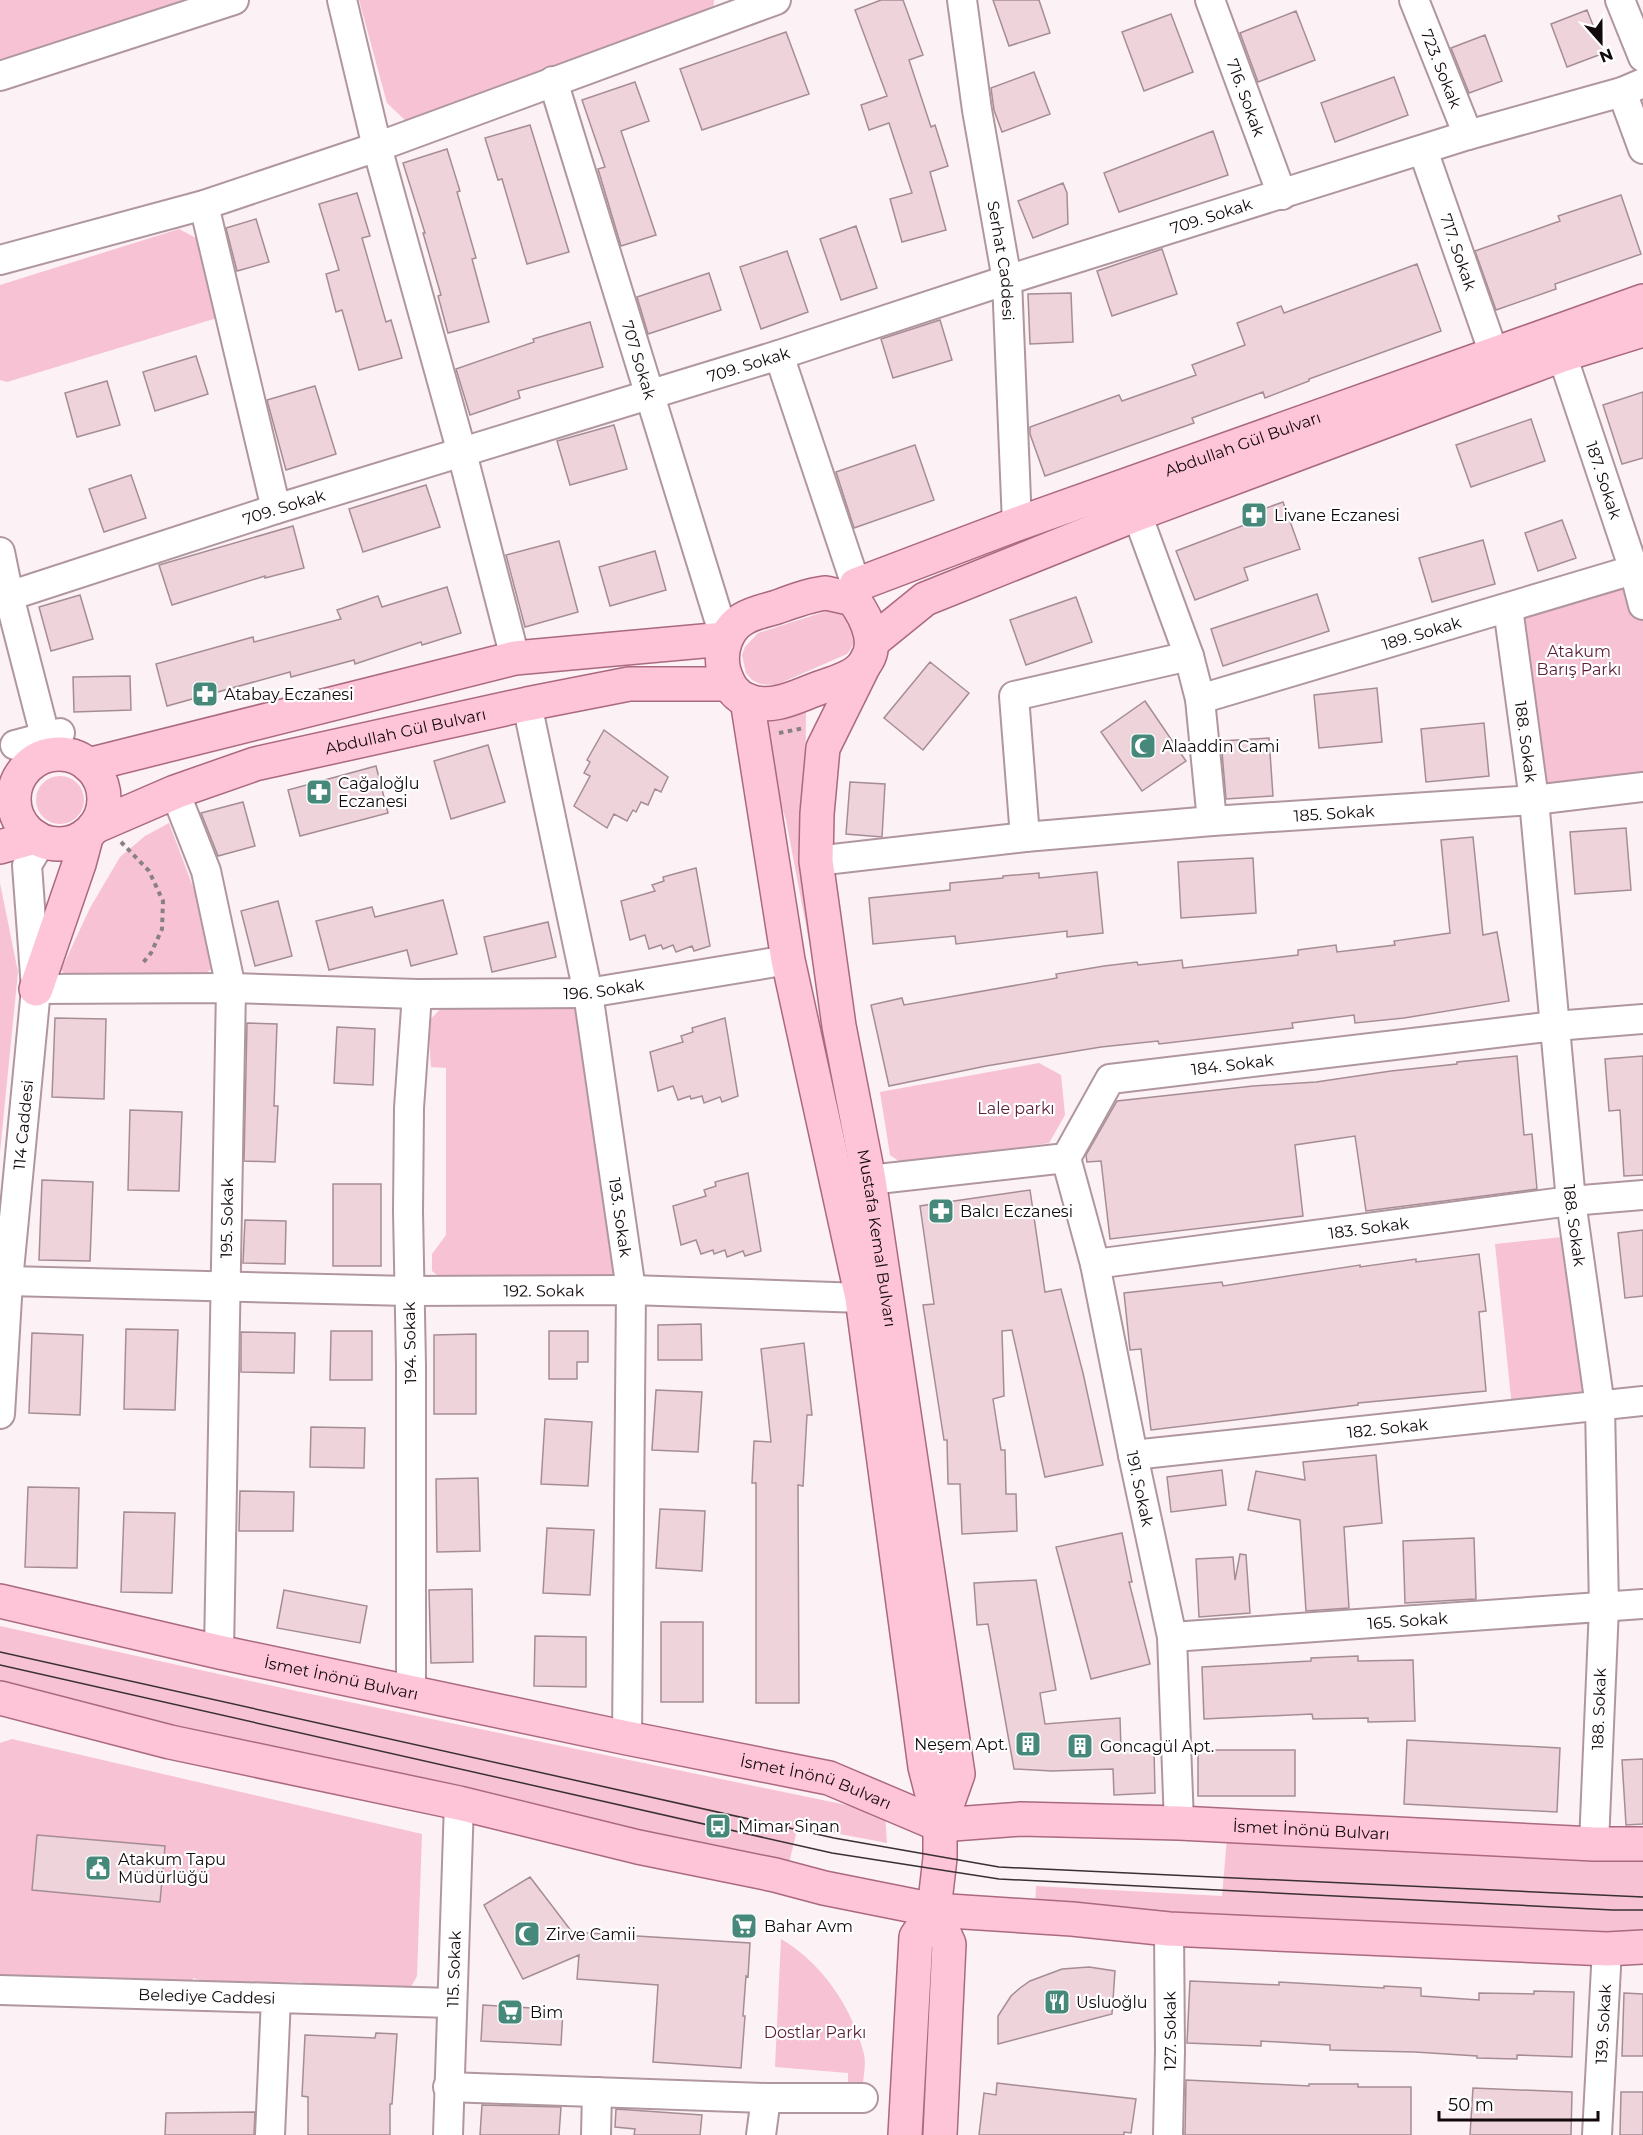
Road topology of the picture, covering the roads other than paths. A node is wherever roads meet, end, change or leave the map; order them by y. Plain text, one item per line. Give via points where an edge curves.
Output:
1 (234, 0) edge
2 (342, 0) edge
3 (776, 0) edge
4 (962, 0) edge
5 (1210, 0) edge
6 (1414, 0) edge
7 (1620, 0) edge
8 (738, 6) edge
9 (1643, 57) edge
10 (0, 76) edge
11 (554, 81) junction
12 (1633, 88) edge
13 (1468, 135) junction
14 (377, 147) junction
15 (1643, 149) edge
16 (1423, 150) junction
17 (1282, 195) junction
18 (204, 205) junction
19 (0, 260) edge
20 (1007, 280) junction
21 (1643, 301) edge
22 (1643, 330) edge
23 (1494, 354) junction
24 (779, 355) junction
25 (1562, 355) junction
26 (649, 396) junction
27 (462, 453) junction
28 (276, 509) junction
29 (1137, 514) junction
30 (1017, 524) junction
31 (0, 552) edge
32 (1638, 568) edge
33 (855, 592) junction
34 (9, 596) junction
35 (1643, 605) edge
36 (1508, 608) junction
37 (725, 639) junction
38 (870, 650) junction
39 (1189, 656) junction
40 (514, 658) junction
41 (737, 692) junction
42 (1200, 699) junction
43 (527, 704) junction
44 (52, 742) junction
45 (15, 745) dead end
46 (88, 765) junction
47 (1643, 788) edge
48 (8, 789) edge
49 (176, 792) junction
50 (1534, 800) junction
51 (1212, 821) junction
52 (95, 828) junction
53 (1025, 837) junction
54 (38, 839) junction
55 (0, 847) edge
56 (816, 861) junction
57 (788, 960) junction
58 (231, 988) junction
59 (36, 989) junction
60 (588, 993) junction
61 (417, 994) junction
62 (1643, 1019) edge
63 (1555, 1026) junction
64 (1066, 1158) junction
65 (869, 1180) junction
66 (1643, 1195) edge
67 (1571, 1202) junction
68 (1095, 1264) junction
69 (8, 1281) junction
70 (226, 1288) junction
71 (631, 1290) junction
72 (409, 1291) junction
73 (862, 1298) junction
74 (1643, 1401) edge
75 (1600, 1406) junction
76 (0, 1414) edge
77 (1133, 1455) junction
78 (0, 1601) edge
79 (1643, 1604) edge
80 (1604, 1607) junction
81 (1172, 1636) junction
82 (219, 1653) junction
83 (411, 1692) junction
84 (0, 1698) edge
85 (627, 1738) junction
86 (459, 1803) junction
87 (1179, 1823) junction
88 (939, 1825) junction
89 (1594, 1844) junction
90 (1643, 1844) edge
91 (934, 1910) junction
92 (1169, 1929) junction
93 (1643, 1947) edge
94 (1607, 1949) junction
95 (0, 1990) edge
96 (276, 1998) junction
97 (452, 2003) junction
98 (448, 2086) junction
99 (597, 2092) junction
100 (766, 2098) junction
101 (863, 2098) dead end
102 (270, 2135) edge
103 (448, 2135) edge
104 (596, 2135) edge
105 (761, 2135) edge
106 (905, 2135) edge
107 (940, 2135) edge
108 (1168, 2135) edge
109 (1598, 2135) edge

1 - 10 street
2 - 14 street
3 - 8 street
4 - 20 street, Serhat Caddesi
5 - 17 street, 716. Sokak
6 - 13 street, 723. Sokak
7 - 9 street
8 - 11 street
11 - 14 street
11 - 26 street, 707 Sokak
12 - 13 street, 709. Sokak
12 - 15 street
13 - 16 street, 709. Sokak
14 - 18 street
14 - 27 street
16 - 17 street, 709. Sokak
16 - 23 street, 717. Sokak
17 - 20 street, 709. Sokak
18 - 19 street
18 - 28 street
20 - 24 street, 709. Sokak
20 - 30 street, Serhat Caddesi
21 - 23 main road, Abdullah Gül Bulvarı
22 - 25 main road, Abdullah Gül Bulvarı
23 - 30 main road, Abdullah Gül Bulvarı
24 - 26 street, 709. Sokak
24 - 33 street
25 - 29 main road, Abdullah Gül Bulvarı
25 - 32 street, 187. Sokak
26 - 27 street, 709. Sokak
26 - 37 street, 707 Sokak
27 - 28 street, 709. Sokak
27 - 40 street
28 - 34 street, 709. Sokak
29 - 38 main road, Abdullah Gül Bulvarı via 925,599
29 - 39 street
30 - 33 main road, Abdullah Gül Bulvarı
31 - 34 street
32 - 35 street, 187. Sokak
32 - 36 street, 189. Sokak
33 - 37 main road via 812,595 743,618
33 - 38 main road via 870,626
34 - 44 street
36 - 42 street, 189. Sokak
36 - 50 street, 188. Sokak
37 - 40 main road
37 - 41 main road, Mustafa Kemal Bulvarı via 722,665
38 - 41 main road, Abdullah Gül Bulvarı via 861,669 850,676 782,702 768,704
38 - 56 main road, Mustafa Kemal Bulvarı via 823,748
39 - 42 street
39 - 53 street via 1014,696
40 - 46 main road
41 - 43 main road, Abdullah Gül Bulvarı via 629,684
41 - 57 main road, Mustafa Kemal Bulvarı via 753,739
42 - 51 street
43 - 49 main road, Abdullah Gül Bulvarı via 255,764
43 - 60 street, 193. Sokak
44 - 45 street
44 - 46 main road via 63,754
44 - 48 main road
46 - 52 main road via 103,788 104,801
47 - 50 street, 185. Sokak
48 - 54 main road via 16,814
49 - 52 main road, Abdullah Gül Bulvarı
49 - 58 street, 195. Sokak via 206,872
50 - 51 street, 185. Sokak
50 - 63 street, 188. Sokak
51 - 53 street, 185. Sokak
52 - 54 main road via 65,843
52 - 59 main road
53 - 56 street, 185. Sokak
54 - 55 main road
54 - 59 street, 114 Caddesi via 27,865
56 - 65 main road, Mustafa Kemal Bulvarı via 839,1026
57 - 60 street, 196. Sokak
57 - 73 main road, Mustafa Kemal Bulvarı
58 - 59 street, 196. Sokak
58 - 61 street, 196. Sokak
58 - 70 street, 195. Sokak
59 - 69 street, 114 Caddesi
60 - 61 street, 196. Sokak
60 - 71 street, 193. Sokak
61 - 72 street, 194. Sokak via 409,1108
62 - 63 street, 184. Sokak
63 - 64 street, 184. Sokak via 1110,1079
63 - 67 street, 188. Sokak
64 - 65 street
64 - 68 street, 191. Sokak
65 - 88 main road, Mustafa Kemal Bulvarı via 958,1774
66 - 67 street, 183. Sokak
67 - 68 street, 183. Sokak
67 - 75 street, 188. Sokak
68 - 77 street, 191. Sokak
69 - 70 street, 192. Sokak
69 - 76 street, 114 Caddesi
70 - 72 street, 192. Sokak
70 - 82 street, 195. Sokak
71 - 72 street, 192. Sokak
71 - 73 street, 192. Sokak
71 - 85 street, 193. Sokak
72 - 83 street, 194. Sokak
73 - 88 main road, Mustafa Kemal Bulvarı via 925,1767
74 - 75 street, 182. Sokak
75 - 77 street, 182. Sokak
75 - 80 street, 188. Sokak
77 - 81 street, 191. Sokak
78 - 82 main road, İsmet İnönü Bulvarı
79 - 80 street, 165. Sokak
80 - 81 street, 165. Sokak
80 - 89 street, 188. Sokak
81 - 87 street, 191. Sokak
82 - 83 main road, İsmet İnönü Bulvarı
83 - 85 main road, İsmet İnönü Bulvarı
84 - 86 main road via 170,1742
85 - 88 main road, İsmet İnönü Bulvarı via 829,1778
86 - 91 main road via 638,1847
86 - 97 street, 115. Sokak
87 - 88 main road, İsmet İnönü Bulvarı via 1021,1819
87 - 89 main road, İsmet İnönü Bulvarı
88 - 91 main road, Mustafa Kemal Bulvarı
89 - 90 main road, İsmet İnönü Bulvarı
91 - 92 main road
91 - 106 main road, Mustafa Kemal Bulvarı via 916,1937
91 - 107 main road via 949,1944
92 - 94 main road
92 - 108 street, 127. Sokak
93 - 94 main road
94 - 109 street, 139. Sokak
95 - 96 street, Belediye Caddesi
96 - 97 street
96 - 102 street, Belediye Caddesi
97 - 98 street, 115. Sokak
98 - 99 street
98 - 103 street, 115. Sokak
99 - 100 street
99 - 104 street
100 - 101 street
100 - 105 street

